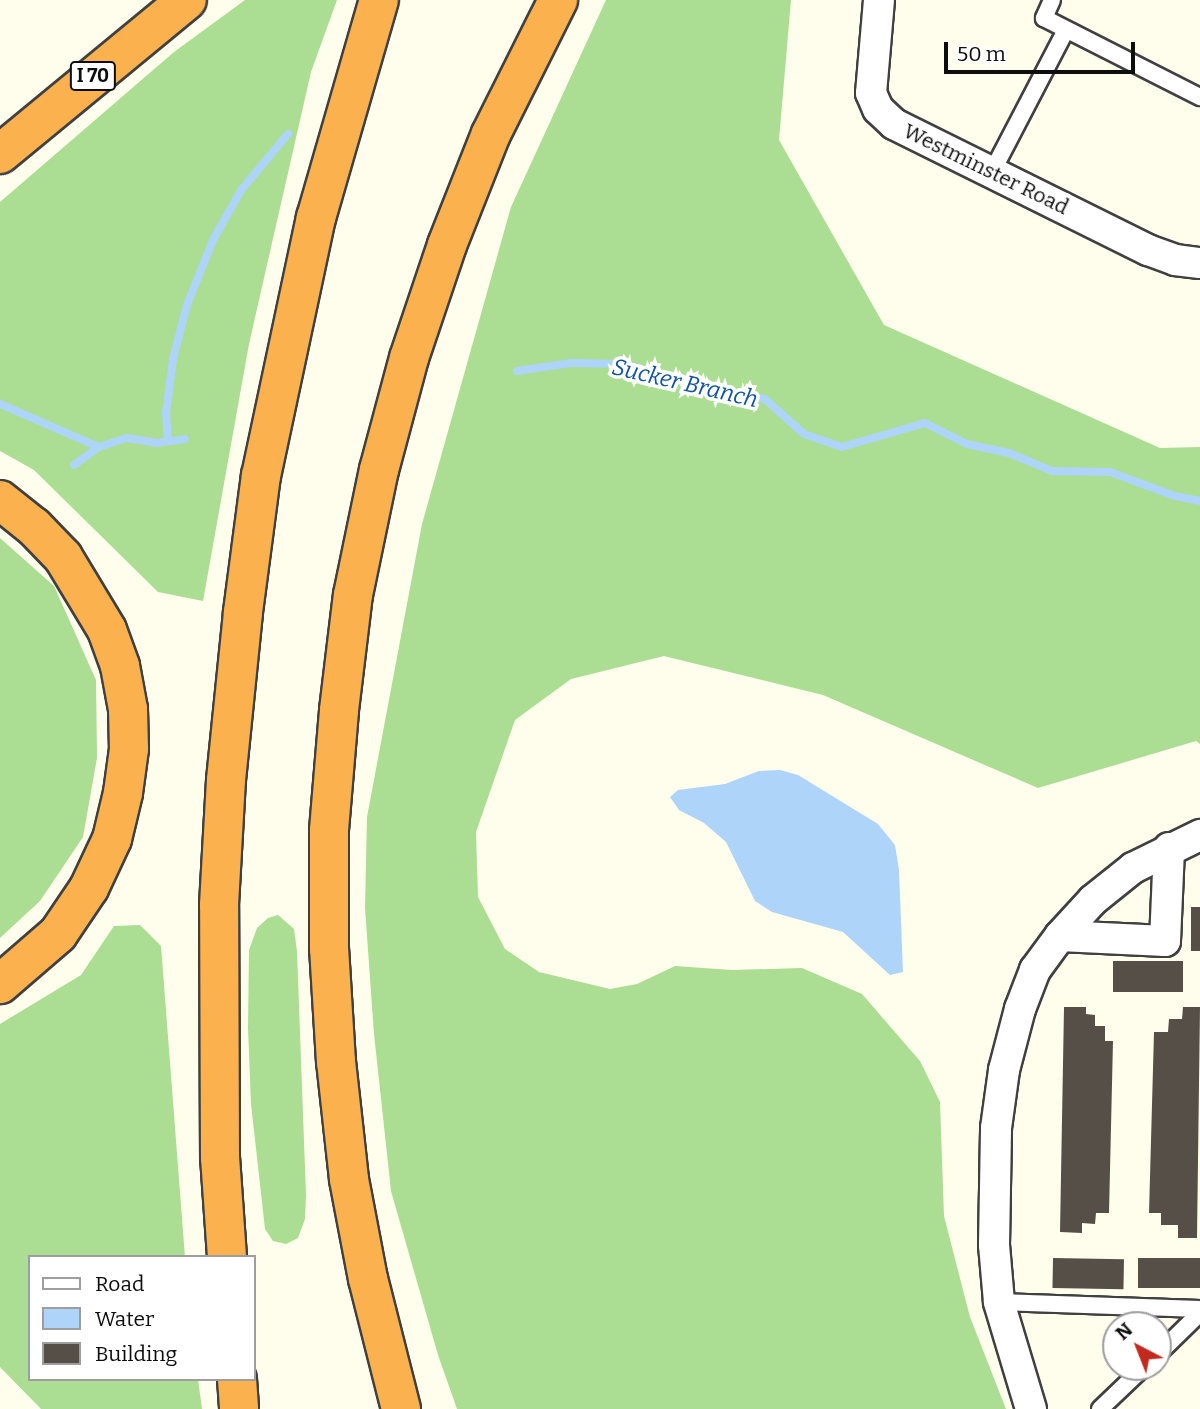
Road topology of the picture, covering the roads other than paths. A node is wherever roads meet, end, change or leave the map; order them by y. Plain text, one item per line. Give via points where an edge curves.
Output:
1 (187, 0) edge
2 (379, 0) edge
3 (558, 0) edge
4 (879, 0) edge
5 (1052, 0) edge
6 (1066, 30) junction
7 (1200, 97) edge
8 (0, 154) edge
9 (992, 172) junction
10 (1200, 263) edge
11 (0, 500) edge
12 (1200, 835) edge
13 (1169, 848) junction
14 (1060, 936) junction
15 (0, 984) edge
16 (227, 1255) edge
17 (999, 1302) junction
18 (1200, 1311) edge
19 (1172, 1339) edge
20 (237, 1381) edge
21 (1129, 1381) edge
22 (239, 1409) edge
23 (401, 1409) edge
24 (1031, 1409) edge
25 (1100, 1409) edge

1 - 8 highway, I 70
2 - 16 highway via 316,218 261,476 243,612 219,905 219,1146
3 - 23 highway via 491,134 409,358 355,583 339,710 329,830 336,1062 349,1179 368,1279
4 - 9 street, Westminster Road via 871,72 878,109 894,124
5 - 6 lane via 1044,18
6 - 7 lane
6 - 9 lane
9 - 10 street, Westminster Road via 1148,250
11 - 15 highway via 63,556 107,630 128,709 129,749 111,839 89,888 58,934
12 - 13 street
13 - 14 street via 1133,868 1093,900
13 - 14 street via 1165,941
14 - 17 street via 1035,970 1004,1070 993,1193
17 - 18 lane
17 - 24 street
18 - 19 lane
20 - 22 highway
21 - 25 lane

